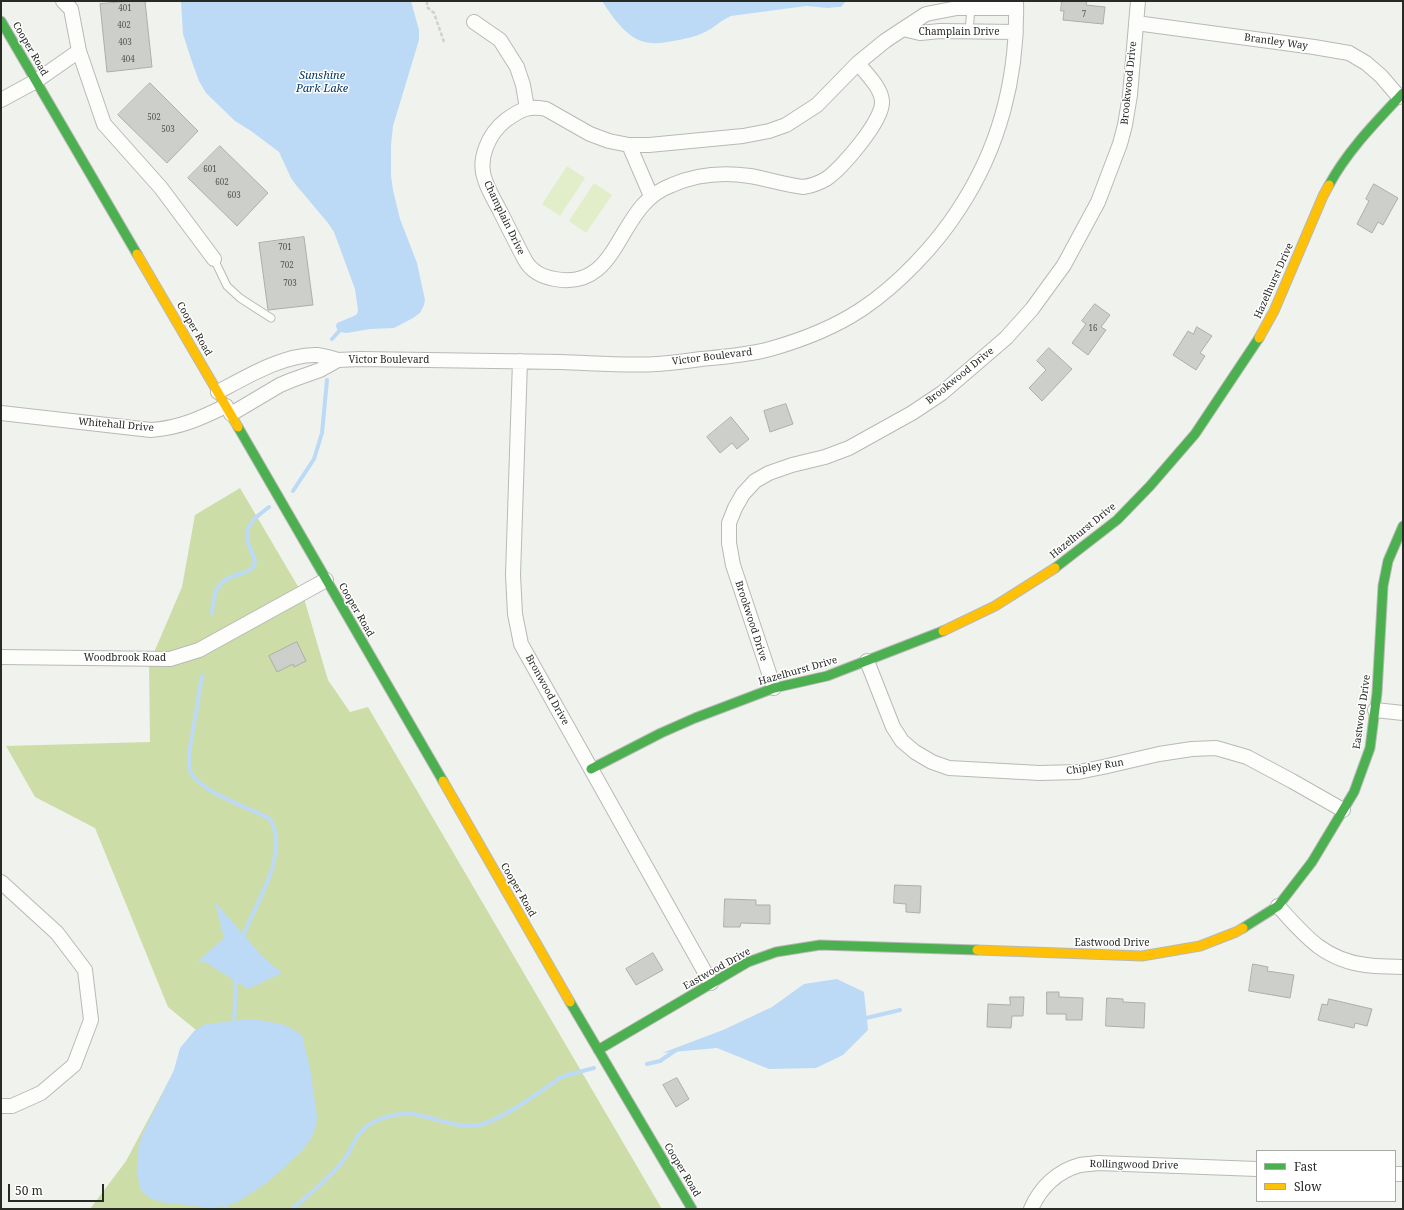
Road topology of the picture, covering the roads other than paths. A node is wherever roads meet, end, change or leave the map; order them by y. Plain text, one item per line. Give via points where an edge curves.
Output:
1 (63, 1) edge
2 (1138, 1) edge
3 (1016, 5) edge
4 (971, 8) junction
5 (1, 21) edge
6 (474, 22) dead end
7 (1136, 23) junction
8 (903, 29) junction
9 (969, 31) junction
10 (1016, 32) junction
11 (79, 51) junction
12 (858, 63) junction
13 (36, 81) junction
14 (1401, 95) edge
15 (1, 100) edge
16 (527, 108) junction
17 (629, 145) junction
18 (651, 196) junction
19 (214, 260) joint
20 (271, 318) dead end
21 (338, 360) junction
22 (520, 361) junction
23 (218, 392) junction
24 (228, 410) junction
25 (1, 413) edge
26 (1403, 526) edge
27 (326, 580) junction
28 (1, 657) edge
29 (867, 661) junction
30 (774, 688) junction
31 (1375, 710) junction
32 (1403, 713) edge
33 (591, 769) junction
34 (1343, 810) junction
35 (1, 882) edge
36 (1278, 906) junction
37 (1403, 967) edge
38 (711, 983) junction
39 (598, 1050) junction
40 (1, 1106) edge
41 (1256, 1169) edge
42 (692, 1209) edge
43 (1031, 1209) edge

1 - 11 street via 71,9
2 - 7 street, Brookwood Drive
3 - 4 street, Champlain Drive
3 - 10 street, Victor Boulevard
4 - 8 street, Champlain Drive via 926,14
4 - 9 lane
5 - 13 street, Cooper Road
6 - 16 street via 500,40 516,67 523,85
7 - 14 street, Brantley Way via 1349,53 1366,63
7 - 30 street, Brookwood Drive via 1130,95 1120,144 1098,202 1064,265 1032,309 1006,338 942,394 849,448 769,473 755,481 735,508 730,523 729,543 733,565
8 - 9 street, Champlain Drive via 920,33
8 - 12 street, Champlain Drive
9 - 10 street, Champlain Drive
10 - 22 street, Victor Boulevard via 1006,104 978,178 940,236 896,281 863,308 833,326 770,349 738,356 656,364
11 - 13 street
11 - 19 street via 104,124 162,188
12 - 17 street, Champlain Drive via 817,105 786,125 743,136 649,146
12 - 18 street, Champlain Drive via 877,87 883,102 876,122 868,134 825,180 803,187 751,176 717,174 678,183
13 - 15 street
13 - 23 street, Cooper Road
14 - 29 street, Hazelhurst Drive via 1354,146 1336,172 1262,334 1195,434 1150,486 1117,520 1048,573 995,606 949,629
16 - 17 street, Champlain Drive via 546,109 590,134
16 - 18 street, Champlain Drive via 513,115 496,130 487,145 483,165 484,180 525,260 534,270 544,276 562,280 585,277 594,272 610,257 632,220
17 - 18 street
19 - 20 lane via 227,286 240,298
21 - 22 street, Victor Boulevard
21 - 23 street, Victor Boulevard via 317,355 288,360 265,368
21 - 24 street, Victor Boulevard
22 - 33 street, Bronwood Drive via 513,575 515,614 521,644
23 - 24 street, Cooper Road
24 - 25 street, Whitehall Drive via 185,424 151,430
24 - 27 street, Cooper Road
26 - 31 street, Eastwood Drive via 1388,561 1383,586
27 - 28 street, Woodbrook Road via 199,650 170,659
27 - 39 street, Cooper Road
29 - 30 street, Hazelhurst Drive via 827,676
29 - 34 street, Chipley Run via 893,727 902,741 932,762 949,768 1040,773 1078,772 1158,754 1216,748 1247,758
30 - 33 street, Hazelhurst Drive via 695,718
31 - 32 street
31 - 34 street, Eastwood Drive via 1370,748 1354,792
33 - 38 street, Bronwood Drive
34 - 36 street, Eastwood Drive via 1312,862
35 - 40 street via 57,933 85,970 91,1020 74,1065 41,1093 12,1106
36 - 37 street via 1306,937 1325,951 1366,966
36 - 38 street, Eastwood Drive via 1236,932 1200,946 1142,956 820,945 776,952 748,962
38 - 39 street, Eastwood Drive
39 - 42 street, Cooper Road
41 - 43 street, Rollingwood Drive via 1098,1163 1080,1165 1060,1173 1049,1182 1035,1199

